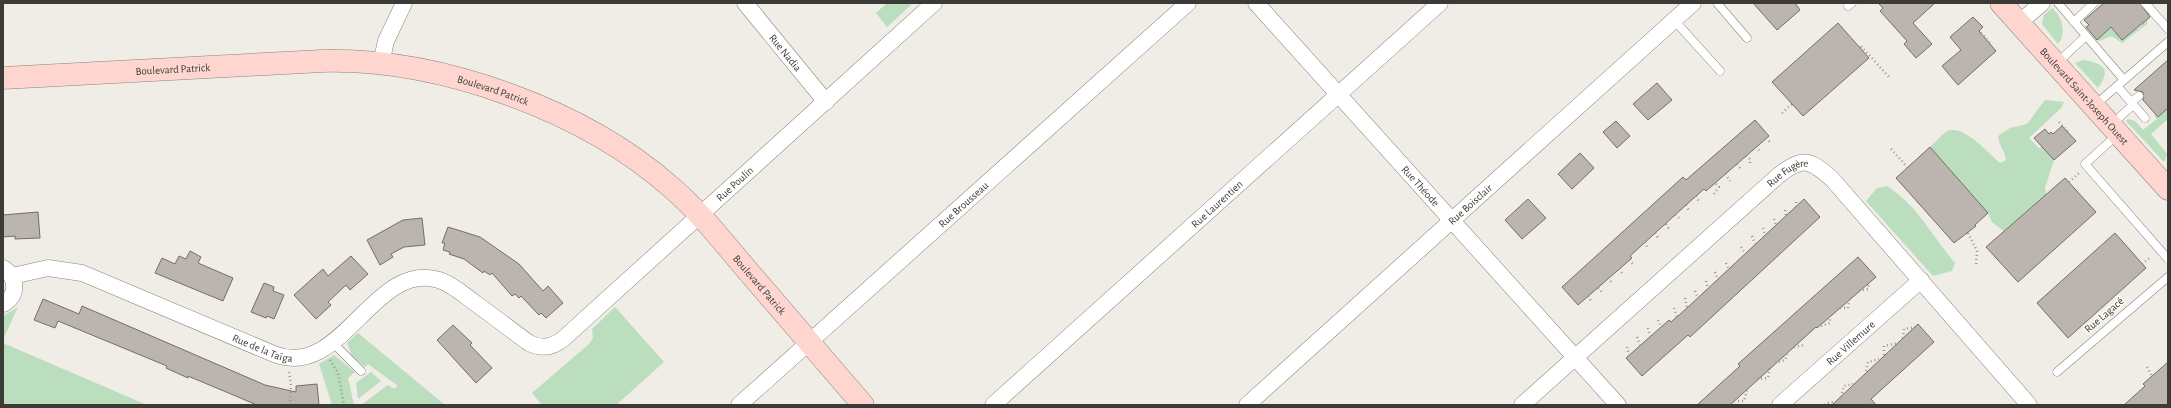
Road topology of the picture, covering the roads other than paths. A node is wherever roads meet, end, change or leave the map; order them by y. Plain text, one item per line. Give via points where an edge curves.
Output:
1 (404, 3) edge
2 (745, 3) edge
3 (934, 3) edge
4 (1188, 3) edge
5 (1256, 3) edge
6 (1440, 3) edge
7 (1692, 3) edge
8 (1717, 3) edge
9 (2001, 3) edge
10 (2042, 3) edge
11 (2058, 3) edge
12 (2094, 3) edge
13 (2148, 4) edge
14 (1674, 20) junction
15 (2074, 22) junction
16 (2019, 23) junction
17 (2168, 29) edge
18 (2086, 36) junction
19 (1747, 38) dead end
20 (2168, 42) edge
21 (381, 63) junction
22 (2056, 64) junction
23 (1720, 71) dead end
24 (3, 78) edge
25 (2124, 80) junction
26 (2117, 86) junction
27 (1339, 94) junction
28 (2139, 96) dead end
29 (826, 102) junction
30 (2132, 104) junction
31 (2094, 106) junction
32 (2145, 118) dead end
33 (2114, 129) junction
34 (2165, 181) edge
35 (700, 217) junction
36 (1452, 220) junction
37 (2168, 259) edge
38 (8, 272) edge
39 (2168, 277) edge
40 (1921, 280) junction
41 (3, 304) edge
42 (809, 342) junction
43 (529, 343) joint
44 (327, 346) junction
45 (1574, 358) junction
46 (361, 371) dead end
47 (2057, 372) dead end
48 (739, 405) edge
49 (863, 405) edge
50 (994, 405) edge
51 (1247, 405) edge
52 (1522, 405) edge
53 (1618, 405) edge
54 (1780, 405) edge
55 (2029, 405) edge

1 - 21 street via 386,41
2 - 29 street, Rue Nadia
3 - 29 street, Rue Poulin
4 - 42 street, Rue Brousseau
5 - 27 street, Rue Théode
6 - 27 street, Rue Laurentien
7 - 14 street, Rue Boisclair
8 - 19 lane
9 - 16 street, Boulevard Saint-Joseph Ouest
10 - 16 street
11 - 15 lane
12 - 15 lane
13 - 17 lane
14 - 23 lane
14 - 36 street, Rue Boisclair
15 - 18 lane
16 - 22 street, Boulevard Saint-Joseph Ouest
18 - 22 lane
18 - 25 lane
20 - 25 lane
21 - 24 street, Boulevard Patrick via 322,61
21 - 35 street, Boulevard Patrick via 464,80 562,117 601,138 660,177 685,199
22 - 31 street, Boulevard Saint-Joseph Ouest
25 - 26 lane
26 - 30 lane
26 - 31 lane
27 - 36 street, Rue Théode
27 - 50 street, Rue Laurentien
28 - 30 lane
29 - 35 street, Rue Poulin
30 - 32 lane
30 - 33 lane
31 - 33 street, Boulevard Saint-Joseph Ouest
33 - 34 street, Boulevard Saint-Joseph Ouest
33 - 37 lane via 2085,164
35 - 42 street, Boulevard Patrick
35 - 43 street, Rue Poulin via 558,343 546,347
36 - 45 street, Rue Théode
36 - 51 street, Rue Boisclair
38 - 41 street via 15,289 13,295
38 - 44 street, Rue de la Taïga via 48,268 82,273 288,358 301,358
39 - 47 lane, Rue Lagacé
40 - 45 street, Rue Fugère via 1832,179 1811,163 1800,162 1779,175
40 - 54 street, Rue Villemure
40 - 55 street, Rue Fugère
42 - 48 street, Rue Brousseau
42 - 49 street, Boulevard Patrick
43 - 44 street, Rue de la Taïga via 452,287 439,280 424,278 410,280 391,290
44 - 46 lane
45 - 52 street, Rue Fugère
45 - 53 street, Rue Théode

